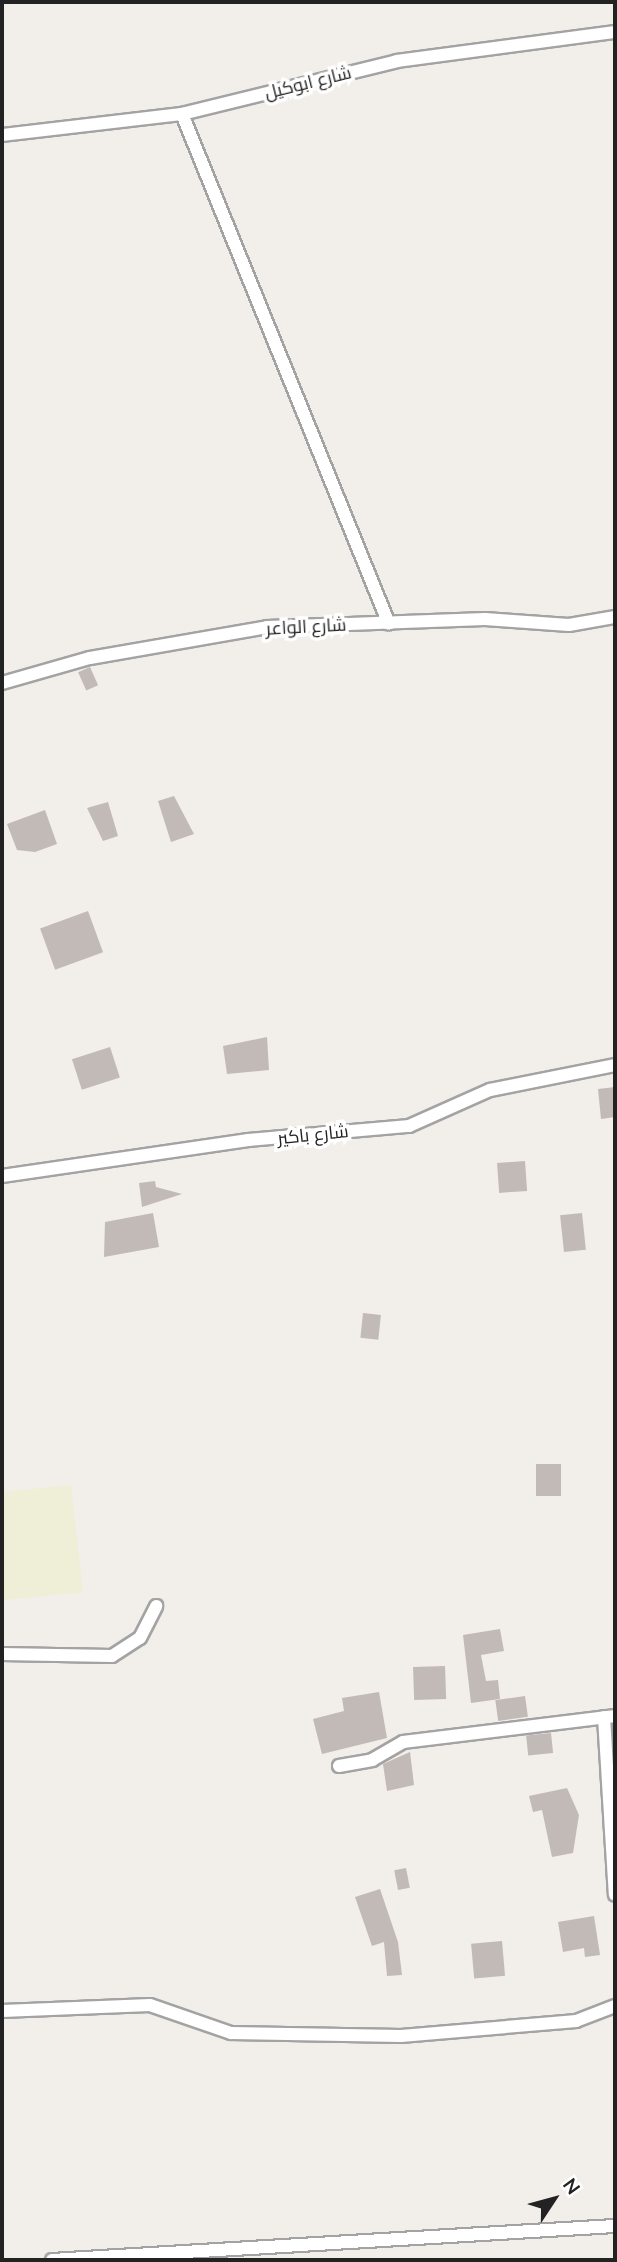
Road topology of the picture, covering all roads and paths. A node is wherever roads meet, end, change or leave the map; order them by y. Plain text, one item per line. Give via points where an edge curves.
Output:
1 (615, 32) edge
2 (182, 114) junction
3 (2, 135) edge
4 (615, 618) edge
5 (389, 624) junction
6 (2, 683) edge
7 (615, 1065) edge
8 (2, 1176) edge
9 (156, 1606) dead end
10 (2, 1654) edge
11 (609, 1716) edge
12 (339, 1766) dead end
13 (615, 1895) edge
14 (615, 2006) edge
15 (2, 2011) edge
16 (615, 2226) edge
17 (52, 2260) edge

1 - 2 street, شارع ابوكيل via 397,61
2 - 3 street, شارع ابوكيل
2 - 5 street
4 - 5 street, شارع الواعر via 569,625 485,619
5 - 6 street, شارع الواعر via 267,627 90,658
7 - 8 street, شارع باكير via 490,1090 409,1126 236,1142
9 - 10 street via 140,1638 112,1656
11 - 12 street via 402,1742 372,1760
11 - 13 street
14 - 15 street via 576,2021 401,2036 231,2034 150,2005
16 - 17 street

